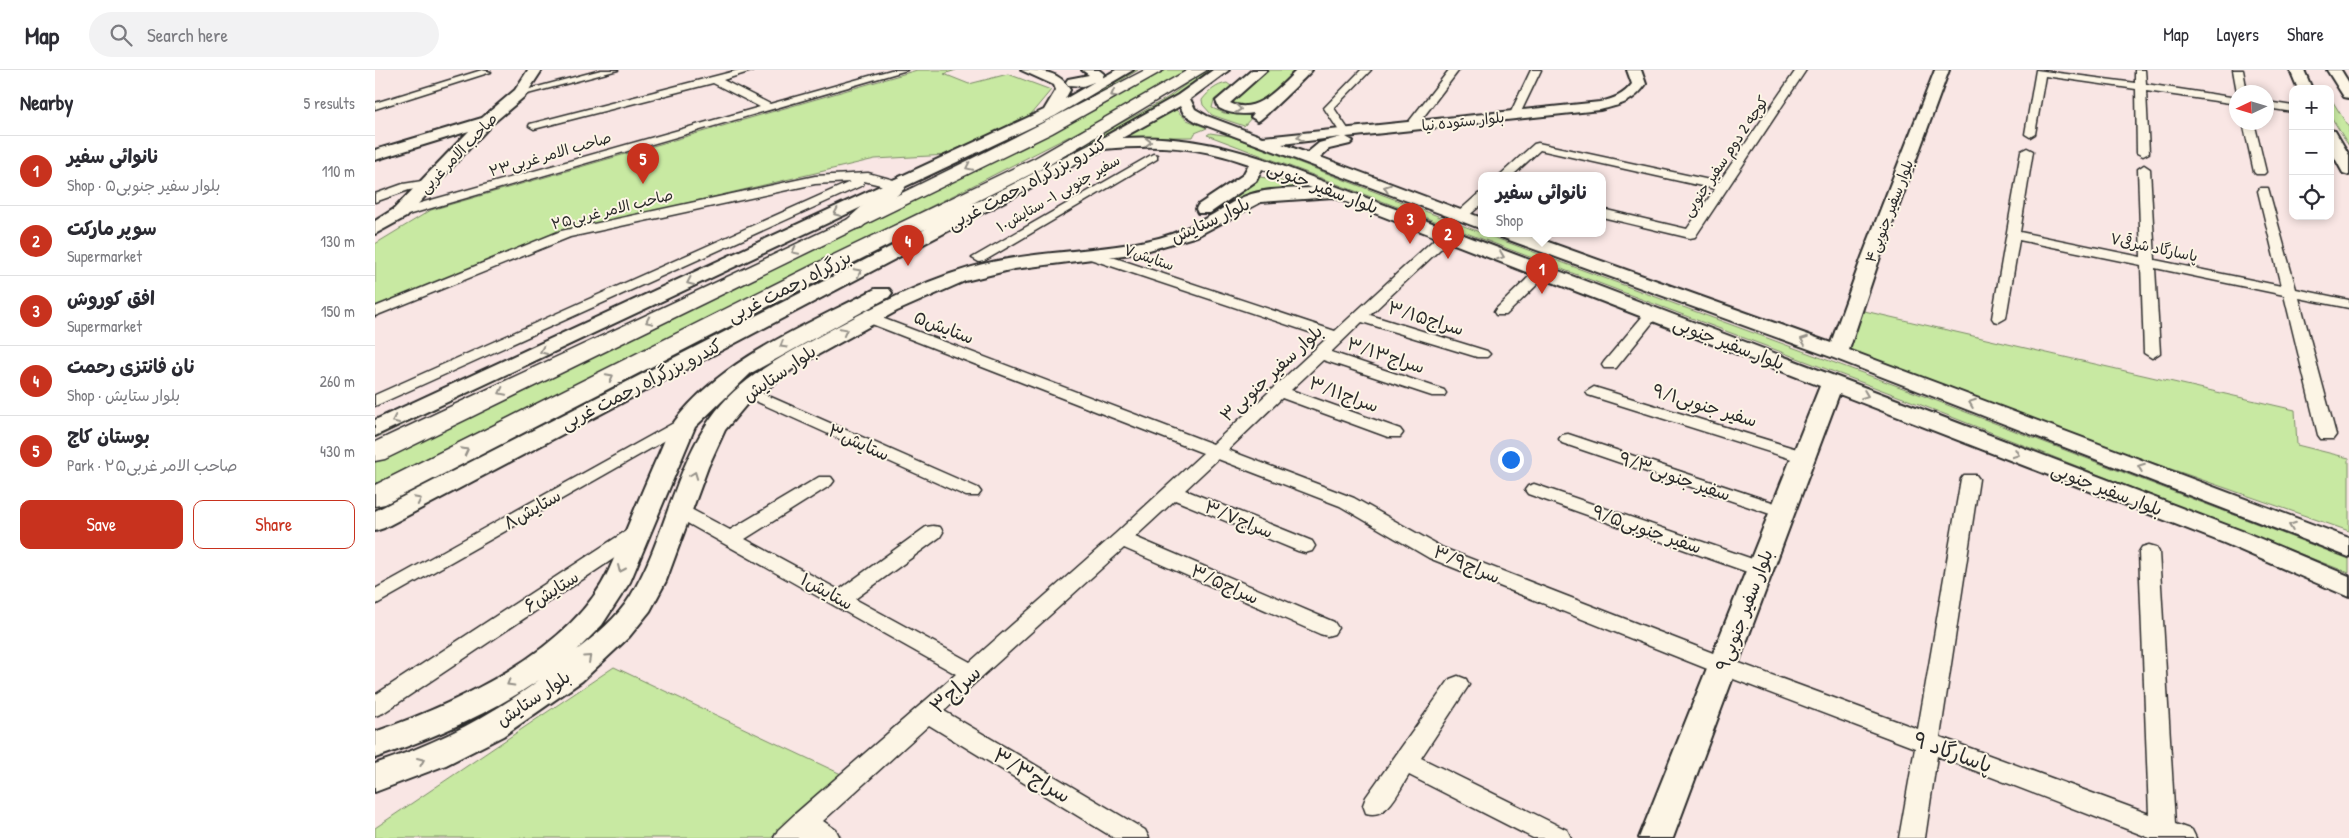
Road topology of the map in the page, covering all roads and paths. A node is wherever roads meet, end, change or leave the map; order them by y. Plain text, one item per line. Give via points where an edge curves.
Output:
1 (535, 70) edge
2 (613, 70) edge
3 (750, 70) edge
4 (903, 70) edge
5 (1028, 70) edge
6 (1089, 70) edge
7 (1126, 70) edge
8 (1157, 70) edge
9 (1222, 70) edge
10 (1259, 70) edge
11 (1305, 70) edge
12 (1366, 70) edge
13 (1454, 70) edge
14 (1536, 70) edge
15 (1634, 70) edge
16 (1801, 70) edge
17 (1942, 70) edge
18 (2140, 70) edge
19 (2238, 70) edge
20 (2297, 70) edge
21 (2334, 70) edge
22 (2041, 71) edge
23 (486, 72) dead end
24 (1201, 76) edge
25 (715, 79) junction
26 (1059, 82) junction
27 (1242, 85) junction
28 (2241, 85) edge
29 (2303, 85) edge
30 (2141, 87) junction
31 (520, 93) junction
32 (2349, 94) edge
33 (1183, 98) junction
34 (2229, 100) edge
35 (1645, 101) dead end
36 (1268, 104) junction
37 (375, 106) edge
38 (767, 107) junction
39 (2274, 107) edge
40 (2289, 109) edge
41 (1050, 113) junction
42 (1514, 116) junction
43 (487, 121) junction
44 (534, 126) dead end
45 (1411, 126) junction
46 (2250, 130) edge
47 (1235, 132) junction
48 (2030, 134) dead end
49 (1337, 136) junction
50 (2334, 142) edge
51 (1100, 145) junction
52 (1213, 147) junction
53 (1258, 147) junction
54 (2027, 151) dead end
55 (2143, 153) dead end
56 (375, 155) edge
57 (1153, 157) dead end
58 (1312, 160) junction
59 (2144, 169) dead end
60 (2349, 170) edge
61 (1509, 172) edge
62 (2260, 172) dead end
63 (868, 177) junction
64 (428, 184) junction
65 (897, 185) junction
66 (1723, 186) junction
67 (2265, 191) dead end
68 (1337, 193) junction
69 (375, 198) edge
70 (1478, 201) edge
71 (1228, 203) junction
72 (985, 205) junction
73 (400, 213) junction
74 (1606, 214) edge
75 (1461, 216) junction
76 (375, 220) edge
77 (1478, 222) edge
78 (855, 223) junction
79 (375, 229) edge
80 (897, 232) junction
81 (1447, 235) junction
82 (2013, 235) junction
83 (1518, 237) edge
84 (1089, 254) junction
85 (979, 258) junction
86 (2148, 263) junction
87 (1542, 272) junction
88 (2288, 292) junction
89 (2349, 304) edge
90 (375, 312) edge
91 (1501, 312) dead end
92 (1652, 314) junction
93 (1360, 317) junction
94 (869, 318) junction
95 (1999, 318) dead end
96 (1339, 337) junction
97 (1838, 353) junction
98 (2152, 353) dead end
99 (1320, 354) junction
100 (1482, 354) dead end
101 (749, 365) junction
102 (1609, 365) dead end
103 (775, 373) junction
104 (1833, 382) junction
105 (746, 392) junction
106 (1280, 392) junction
107 (1594, 392) dead end
108 (1439, 393) dead end
109 (375, 401) edge
110 (688, 420) junction
111 (375, 429) edge
112 (1394, 433) dead end
113 (2327, 435) dead end
114 (1568, 439) dead end
115 (1217, 450) junction
116 (375, 454) edge
117 (1804, 457) junction
118 (1971, 479) dead end
119 (825, 481) dead end
120 (1534, 490) dead end
121 (972, 492) dead end
122 (1173, 492) junction
123 (375, 497) edge
124 (680, 511) junction
125 (1783, 512) junction
126 (375, 522) edge
127 (933, 532) dead end
128 (636, 534) junction
129 (732, 538) junction
130 (1122, 539) junction
131 (1305, 546) dead end
132 (2345, 546) edge
133 (2149, 552) dead end
134 (1761, 569) junction
135 (2349, 587) edge
136 (375, 598) edge
137 (841, 599) junction
138 (1327, 628) dead end
139 (1723, 666) junction
140 (972, 673) junction
141 (1458, 685) dead end
142 (375, 707) edge
143 (928, 713) junction
144 (1928, 743) junction
145 (375, 744) edge
146 (1405, 761) junction
147 (375, 778) edge
148 (1375, 805) dead end
149 (796, 830) edge
150 (2170, 835) edge
151 (827, 838) edge
152 (1135, 838) edge
153 (1558, 838) edge
154 (1656, 838) edge
155 (1912, 838) edge

1 - 31 street, صاحب الامر غربی
2 - 31 street
3 - 25 street
4 - 38 street, صاحب الامر غربی۲۳
5 - 26 street
6 - 26 street via 1097,74 1091,80
7 - 41 street
8 -> 78 main road, بزرگراه رحمت غربی
9 - 24 street, کندرو بزرگراه رحمت غربی
10 - 27 street
11 - 36 street
12 - 49 street via 1329,108
13 - 45 street
14 - 42 street
15 - 42 street, بلوار ستوده نیا via 1639,84 1625,100
16 - 66 street, کوچه 2 دوم سفیر جنوبی
17 - 97 street, بلوار سفیر جنوبی۴
18 - 30 street
19 - 28 street
20 - 29 street
21 - 32 street
22 - 30 street
22 - 48 street
23 - 37 street
24 - 27 street
24 - 33 street, کندرو بزرگراه رحمت غربی
24 - 80 main road, بزرگراه رحمت غربی via 1041,162
25 - 38 street
25 - 44 street
26 - 41 street via 1063,90
27 -> 36 street via 1223,100 1224,105 1243,110
30 - 34 street
30 - 55 street
31 - 43 street, صاحب الامر غربی
33 - 47 street, بلوار سفیر جنوبی via 1196,116
33 - 51 street, کندرو بزرگراه رحمت غربی
35 - 49 street, بلوار ستوده نیا via 1629,108 1593,115
36 - 53 street, بلوار ستایش via 1254,127
38 - 73 street, صاحب الامر غربی۲۳
39 - 40 street
41 - 65 street
42 - 45 street, بلوار ستوده نیا
43 - 56 street
43 - 64 street, صاحب الامر غربی
45 - 49 street, بلوار ستوده نیا
46 - 62 street
47 - 52 street via 1200,132 1197,139
47 - 53 street, بلوار سفیر جنوبی
49 -> 53 street, بلوار ستوده نیا
49 - 58 street, بلوار ستوده نیا via 1317,150
50 - 60 street
51 -> 52 street, بلوار سفیر جنوبی via 1154,142
51 - 72 street, کندرو بزرگراه رحمت غربی
52 - 53 street, بلوار سفیر جنوبی
53 - 58 street, بلوار سفیر جنوبی
53 - 68 street, بلوار سفیر جنوبی
53 - 71 street, بلوار ستایش via 1250,178
54 - 82 street
57 - 85 street, سفیر جنوبی ۱- ستایش۱۰
75 -> 58 street, بلوار سفیر جنوبی
59 - 86 street
61 - 66 street via 1538,146
63 - 65 street, صاحب الامر غربی۲۵
63 - 90 street, صاحب الامر غربی۲۵ via 815,180 566,234
63 - 109 street
64 - 69 street
64 - 73 street, صاحب الامر غربی
65 - 78 main road
65 -> 111 street
66 - 74 street, کوچه 2 دوم سفیر جنوبی via 1690,234
67 - 88 street
68 - 71 street, بلوار ستایش via 1274,195
68 - 81 street, بلوار سفیر جنوبی
70 - 75 street
71 - 84 street, بلوار ستایش via 1211,224 1185,235 1157,244
71 - 85 street, بلوار ستایش via 1152,232
72 - 80 main road
126 -> 72 street, کندرو بزرگراه رحمت غربی
73 - 76 street
73 - 79 street, صاحب الامر غربی
75 - 77 street, بلوار سفیر جنوبی
78 -> 116 main road, بزرگراه رحمت غربی
123 -> 80 main road, بزرگراه رحمت غربی
81 -> 87 street, بلوار سفیر جنوبی
81 - 93 street, بلوار سفیر جنوبی۳
82 - 86 street, پاسارگاد شرقی۷
82 - 95 street
97 -> 83 street, بلوار سفیر جنوبی
84 - 94 street, بلوار ستایش via 966,273 936,284
84 - 96 street, ستایش۷
85 -> 101 street, بلوار ستایش via 926,273 888,290
86 - 88 street, پاسارگاد شرقی۷
86 - 98 street
87 - 91 street
87 - 92 street, بلوار سفیر جنوبی
88 - 89 street, پاسارگاد شرقی۷
88 - 113 street
92 - 102 street
92 - 104 street, بلوار سفیر جنوبی
93 - 96 street, بلوار سفیر جنوبی۳
93 - 100 street, سراج۳/۱۵
103 -> 94 street, بلوار ستایش via 819,344
94 - 115 street, ستایش۵
96 - 99 street, بلوار سفیر جنوبی۳
132 -> 97 street, بلوار سفیر جنوبی
99 - 106 street, بلوار سفیر جنوبی۳
99 - 108 street, سراج۳/۱۳
101 - 103 street
101 - 110 street, بلوار ستایش
103 - 105 street, بلوار ستایش
104 - 117 street, بلوار سفیر جنوبی۹
104 -> 135 street, بلوار سفیر جنوبی via 2233,537
105 - 121 street, ستایش۳
124 -> 105 street, بلوار ستایش via 702,455 723,416
106 - 112 street, سراج۳/۱۱
106 - 115 street, بلوار سفیر جنوبی۳
107 - 117 street, سفیر جنوبی۹/۱
110 - 128 street, بلوار ستایش
110 - 136 street, ستایش۸
114 - 125 street, سفیر جنوبی۹/۳
115 - 122 street, بلوار سفیر جنوبی۳
115 - 139 street, سراج۳/۹ via 1347,502 1436,553
117 - 125 street, بلوار سفیر جنوبی۹
118 - 144 street
119 - 129 street
120 - 134 street, سفیر جنوبی۹/۵
122 - 130 street, بلوار سفیر جنوبی۳
122 - 131 street, سراج۳/۷
124 - 129 street, ستایش۱
147 -> 124 street, بلوار ستایش via 460,744 541,696 575,670 616,633 639,605
125 - 134 street, بلوار سفیر جنوبی۹
127 - 137 street
128 - 142 street, ستایش۶
128 -> 145 street, بلوار ستایش via 613,589 564,647 528,673 484,698
129 - 137 street, ستایش۱
130 - 138 street, سراج۳/۵
130 - 140 street, سراج۳
133 - 150 street
134 - 139 street, بلوار سفیر جنوبی۹
137 - 140 street, ستایش۱
139 - 144 street, پاسارگاد ۹
139 - 154 street, بلوار سفیر جنوبی۹
140 - 143 street, سراج۳
141 - 146 street
143 - 149 street, سراج۳
143 - 152 street, سراج۳/۳
144 - 150 street, پاسارگاد ۹
144 - 155 street
146 - 148 street
146 - 153 street
149 - 151 street

